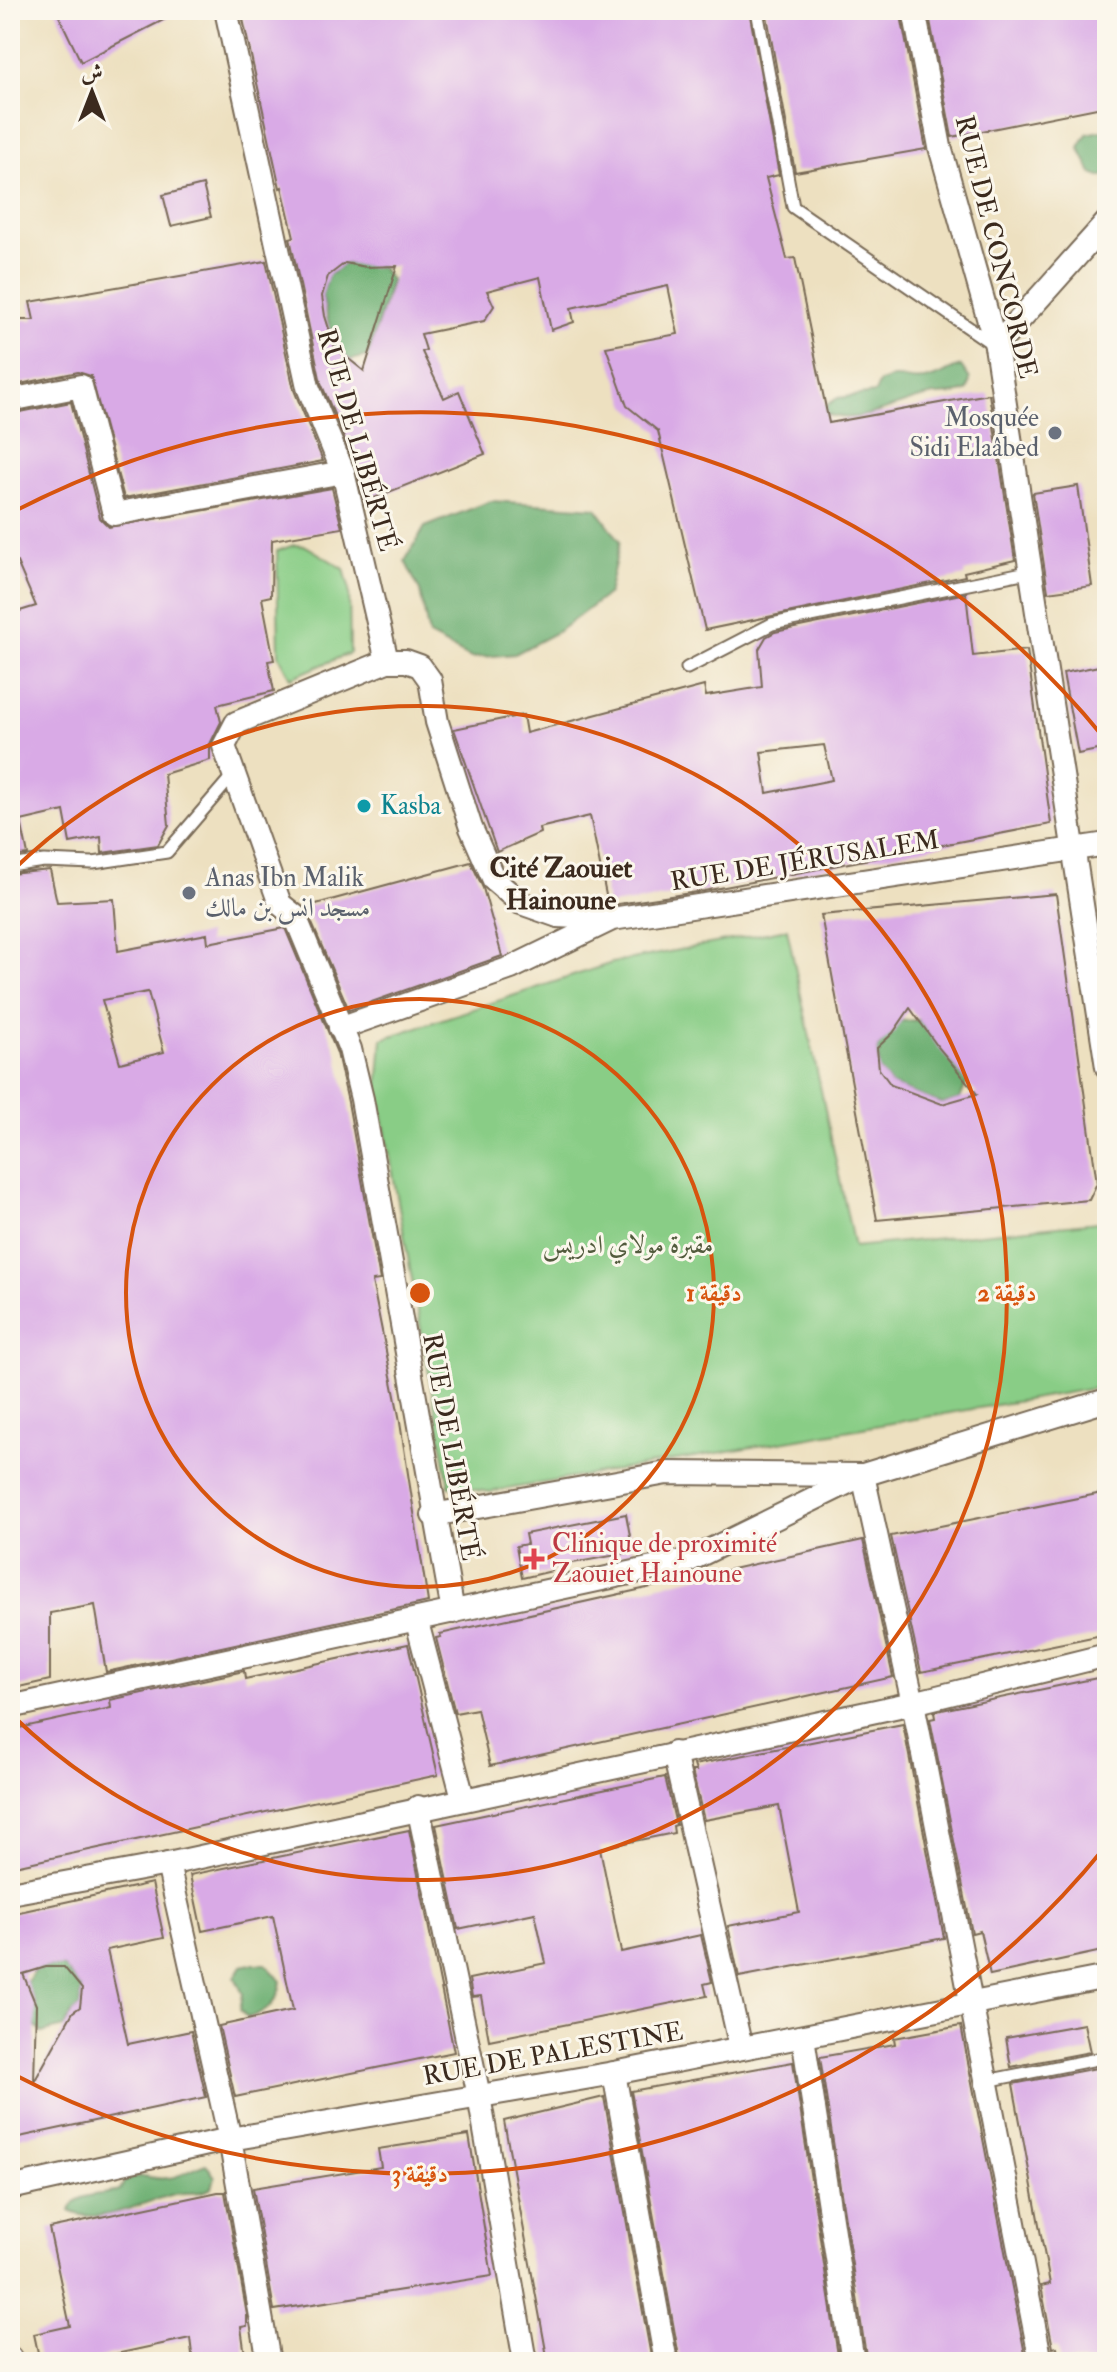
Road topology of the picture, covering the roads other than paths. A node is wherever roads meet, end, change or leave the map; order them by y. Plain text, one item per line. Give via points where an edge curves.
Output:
1 (226, 10) edge
2 (757, 10) edge
3 (914, 10) edge
4 (1107, 222) edge
5 (996, 346) junction
6 (10, 400) edge
7 (343, 472) junction
8 (1028, 572) junction
9 (387, 661) junction
10 (687, 668) dead end
11 (234, 774) junction
12 (1107, 844) edge
13 (1074, 848) junction
14 (10, 866) edge
15 (612, 919) junction
16 (340, 1028) junction
17 (1107, 1067) edge
18 (1107, 1400) edge
19 (863, 1475) junction
20 (433, 1515) junction
21 (453, 1612) junction
22 (417, 1622) junction
23 (1107, 1655) edge
24 (913, 1703) junction
25 (10, 1707) edge
26 (674, 1753) junction
27 (463, 1798) junction
28 (418, 1807) junction
29 (168, 1864) junction
30 (10, 1893) edge
31 (1107, 1977) edge
32 (971, 2004) junction
33 (803, 2037) junction
34 (741, 2048) junction
35 (1107, 2057) edge
36 (614, 2073) junction
37 (986, 2081) junction
38 (479, 2096) junction
39 (230, 2139) junction
40 (10, 2188) edge
41 (269, 2362) edge
42 (525, 2362) edge
43 (666, 2362) edge
44 (853, 2362) edge
45 (1041, 2362) edge

1 - 7 street, RUE DE LIBÉRTÉ via 308,387
2 - 5 lane via 793,207
3 - 5 street, RUE DE CONCORDE via 940,147
4 - 5 street
5 - 8 street, RUE DE CONCORDE
6 - 7 street via 81,386 114,514
7 - 9 street, RUE DE LIBÉRTÉ
8 - 10 lane via 772,624
8 - 13 street, RUE DE CONCORDE
9 - 11 street, RUE DE LIBÉRTÉ via 236,723 224,746
9 - 15 street via 420,666 430,680 471,828 494,880 521,903 558,916
11 - 14 lane via 167,852 93,863
11 - 16 street, RUE DE LIBÉRTÉ via 280,904 295,916
12 - 13 street, RUE DE JÉRUSALEM
13 - 15 street, RUE DE JÉRUSALEM
13 - 17 street, RUE DE CONCORDE
15 - 16 street, RUE DE JÉRUSALEM via 511,968
16 - 20 street, RUE DE LIBÉRTÉ via 362,1099
18 - 19 street
19 - 20 street via 667,1473
19 - 21 street via 690,1560
19 - 24 street
20 - 21 street, RUE DE LIBÉRTÉ
21 - 22 street
22 - 25 street
22 - 27 street
23 - 24 street
24 - 26 street
24 - 32 street
26 - 27 street
26 - 34 street
27 - 28 street
28 - 29 street
28 - 38 street
29 - 30 street
29 - 39 street
31 - 32 street, RUE DE PALESTINE
32 - 33 street, RUE DE PALESTINE
32 - 37 street
33 - 34 street, RUE DE PALESTINE
33 - 44 street
34 - 36 street, RUE DE PALESTINE
35 - 37 lane
36 - 38 street, RUE DE PALESTINE
36 - 43 street
37 - 45 street
38 - 39 street, RUE DE PALESTINE
38 - 42 street
39 - 40 street, RUE DE PALESTINE
39 - 41 street

